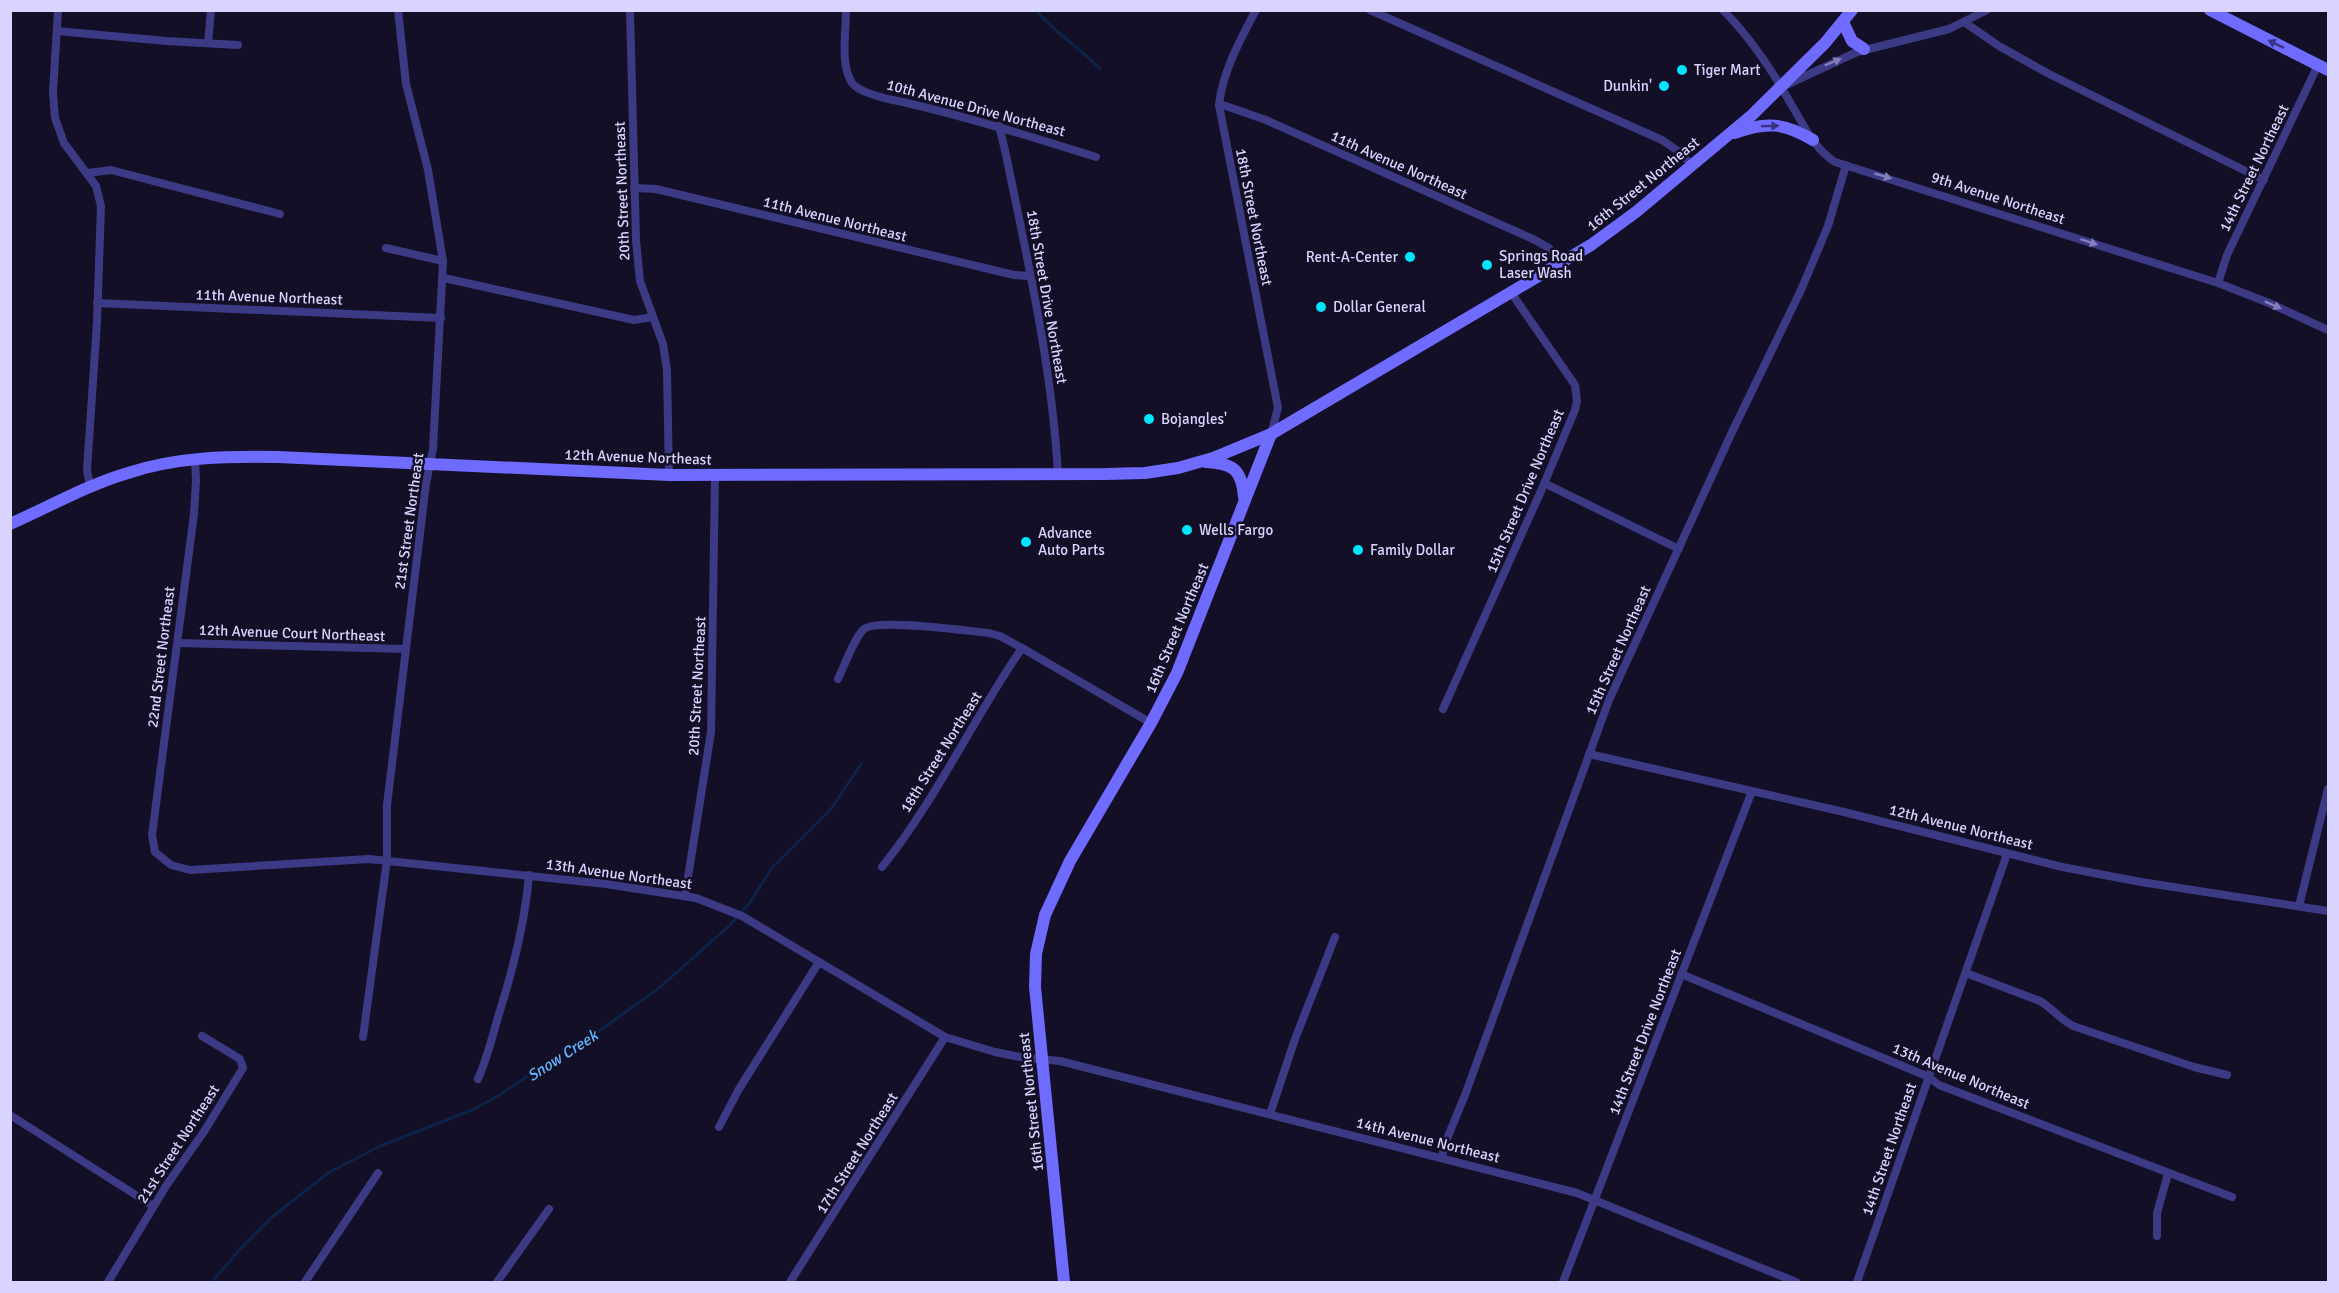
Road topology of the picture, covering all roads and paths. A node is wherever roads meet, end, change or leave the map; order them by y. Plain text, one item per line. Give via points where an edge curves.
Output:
1 (58, 10) edge
2 (211, 10) edge
3 (398, 10) edge
4 (630, 10) edge
5 (846, 10) edge
6 (1256, 10) edge
7 (1370, 10) edge
8 (1724, 10) edge
9 (1852, 10) edge
10 (1987, 10) edge
11 (2210, 10) edge
12 (1843, 22) junction
13 (1964, 22) junction
14 (57, 31) junction
15 (208, 43) junction
16 (238, 45) dead end
17 (1864, 49) junction
18 (2323, 67) edge
19 (1781, 88) junction
20 (1219, 105) junction
21 (999, 126) junction
22 (1725, 137) junction
23 (1813, 140) junction
24 (1096, 157) dead end
25 (1692, 165) junction
26 (1846, 165) junction
27 (88, 172) junction
28 (2264, 180) junction
29 (634, 188) junction
30 (280, 214) dead end
31 (386, 248) dead end
32 (443, 261) junction
33 (1561, 262) junction
34 (1030, 276) junction
35 (444, 278) junction
36 (2218, 283) junction
37 (1510, 291) junction
38 (97, 303) junction
39 (653, 317) junction
40 (441, 318) junction
41 (2328, 330) edge
42 (1271, 434) junction
43 (195, 459) junction
44 (1201, 462) junction
45 (429, 464) junction
46 (669, 475) junction
47 (716, 475) junction
48 (1058, 475) junction
49 (1544, 483) junction
50 (90, 486) junction
51 (1244, 501) junction
52 (10, 525) edge
53 (1679, 549) junction
54 (178, 643) junction
55 (1022, 648) junction
56 (406, 650) junction
57 (838, 679) dead end
58 (1443, 709) dead end
59 (1151, 723) junction
60 (1589, 754) junction
61 (2328, 789) edge
62 (1752, 791) junction
63 (2007, 854) junction
64 (159, 856) joint
65 (387, 860) junction
66 (882, 867) dead end
67 (529, 875) junction
68 (685, 896) junction
69 (2299, 906) junction
70 (2328, 911) edge
71 (1335, 937) dead end
72 (819, 962) junction
73 (1965, 973) junction
74 (1681, 974) junction
75 (202, 1036) dead end
76 (363, 1037) dead end
77 (945, 1037) junction
78 (1041, 1060) junction
79 (2227, 1075) dead end
80 (1929, 1077) junction
81 (478, 1079) dead end
82 (1270, 1114) junction
83 (10, 1115) edge
84 (719, 1127) dead end
85 (1442, 1157) junction
86 (378, 1173) dead end
87 (2168, 1174) junction
88 (2232, 1197) dead end
89 (1594, 1200) junction
90 (153, 1206) junction
91 (549, 1209) dead end
92 (2157, 1236) dead end
93 (108, 1282) edge
94 (305, 1282) edge
95 (497, 1282) edge
96 (790, 1282) edge
97 (1064, 1282) edge
98 (1563, 1282) edge
99 (1796, 1282) edge
100 (1857, 1282) edge

1 - 14 street
2 - 15 street
3 - 32 street, 21st Street Northeast via 406,84 428,170
4 - 29 street, 20th Street Northeast
5 - 21 street, 10th Avenue Drive Northeast via 846,62 851,81 859,89
6 - 20 street, 18th Street Northeast via 1231,64
7 - 25 street via 1662,140
8 - 19 street, 9th Avenue Northeast via 1752,43
9 - 12 main road, 16th Street Northeast
10 - 13 street
18 -> 11 main road
12 - 17 main road via 1852,41
12 - 19 main road, 16th Street Northeast
13 - 17 street via 1909,40
13 - 28 street via 2049,74
14 - 15 street
14 - 27 street via 55,118 64,143
15 - 16 street
19 -> 17 street
18 - 28 street, 14th Street Northeast
19 - 22 main road, 16th Street Northeast
19 - 23 street, 9th Avenue Northeast
20 - 33 street, 11th Avenue Northeast via 1266,120 1535,240
20 - 42 street, 18th Street Northeast via 1278,408
21 - 24 street, 10th Avenue Drive Northeast
21 - 34 street, 18th Street Drive Northeast
22 -> 23 main road via 1752,127 1781,125
22 - 25 main road, 16th Street Northeast
23 - 26 street, 9th Avenue Northeast via 1825,155
25 - 33 main road, 16th Street Northeast via 1618,226
26 -> 36 street, 9th Avenue Northeast
26 - 53 street, 15th Street Northeast via 1828,226 1801,290
27 - 30 street via 111,170
27 - 38 street via 101,206
28 - 36 street, 14th Street Northeast via 2227,255
29 - 34 street, 11th Avenue Northeast via 656,189 1003,273
29 - 39 street, 20th Street Northeast via 638,267
31 - 32 street
32 - 35 street, 21st Street Northeast
33 - 37 main road, 16th Street Northeast
34 - 48 street, 18th Street Drive Northeast via 1049,381
35 - 39 street via 634,320
35 - 40 street, 21st Street Northeast
36 -> 41 street, 9th Avenue Northeast
37 - 42 main road, 16th Street Northeast
37 - 49 street, 15th Street Drive Northeast via 1576,391 1575,410
38 - 40 street, 11th Avenue Northeast
38 - 50 street via 87,470
39 - 46 street, 20th Street Northeast via 667,370
40 - 45 street, 21st Street Northeast
42 - 44 main road, 12th Avenue Northeast
42 - 51 main road, 16th Street Northeast
43 - 45 main road, 12th Avenue Northeast via 235,456
43 - 50 main road, 12th Avenue Northeast via 129,472
43 - 54 street, 22nd Street Northeast via 194,514
44 - 48 main road, 12th Avenue Northeast via 1145,473
44 - 51 main road via 1227,465 1237,471 1243,481
45 - 46 main road, 12th Avenue Northeast
45 - 56 street, 21st Street Northeast
46 - 47 main road, 12th Avenue Northeast
47 - 48 main road, 12th Avenue Northeast
47 - 68 street, 20th Street Northeast via 711,732
49 - 53 street
49 - 58 street, 15th Street Drive Northeast
50 - 52 main road, 12th Avenue Northeast
51 - 59 main road, 16th Street Northeast via 1192,638
53 - 60 street, 15th Street Northeast via 1609,700
54 - 56 street, 12th Avenue Court Northeast
54 - 64 street, 22nd Street Northeast via 152,835
55 - 57 street via 989,633 878,624 862,631
55 - 59 street
55 - 66 street, 18th Street Northeast
56 - 65 street, 21st Street Northeast via 387,805
59 - 78 main road, 16th Street Northeast via 1070,861 1045,915 1035,971
60 - 62 street, 12th Avenue Northeast
60 - 85 street, 15th Street Northeast
61 - 69 street
62 - 63 street, 12th Avenue Northeast
62 - 74 street, 14th Street Drive Northeast
63 - 69 street, 12th Avenue Northeast via 2141,882
63 - 73 street, 14th Street Northeast
64 - 65 street, 13th Avenue Northeast via 171,866 190,870
65 - 67 street, 13th Avenue Northeast
65 - 76 street, 21st Street Northeast
67 - 68 street, 13th Avenue Northeast
67 - 81 street via 523,929
68 - 72 street, 13th Avenue Northeast via 742,916
69 - 70 street, 12th Avenue Northeast
71 - 82 street via 1291,1047
72 - 77 street, 13th Avenue Northeast
72 - 84 street
73 - 79 street via 2040,1001 2073,1026
73 - 80 street, 14th Street Northeast
74 - 80 street, 13th Avenue Northeast
74 - 89 street, 14th Street Drive Northeast
75 - 90 street, 21st Street Northeast via 240,1059 243,1068
77 - 78 street, 13th Avenue Northeast
77 - 96 street, 17th Street Northeast
78 - 82 street, 14th Avenue Northeast via 1060,1061
78 - 97 main road, 16th Street Northeast
80 - 87 street, 13th Avenue Northeast via 1939,1085
80 - 100 street, 14th Street Northeast
82 - 85 street, 14th Avenue Northeast
83 - 90 street
85 - 89 street, 14th Avenue Northeast
86 - 94 street
87 - 88 street, 13th Avenue Northeast
87 - 92 street via 2157,1213
89 - 98 street, 14th Street Drive Northeast
89 - 99 street, 14th Avenue Northeast
90 - 93 street, 21st Street Northeast
91 - 95 street

